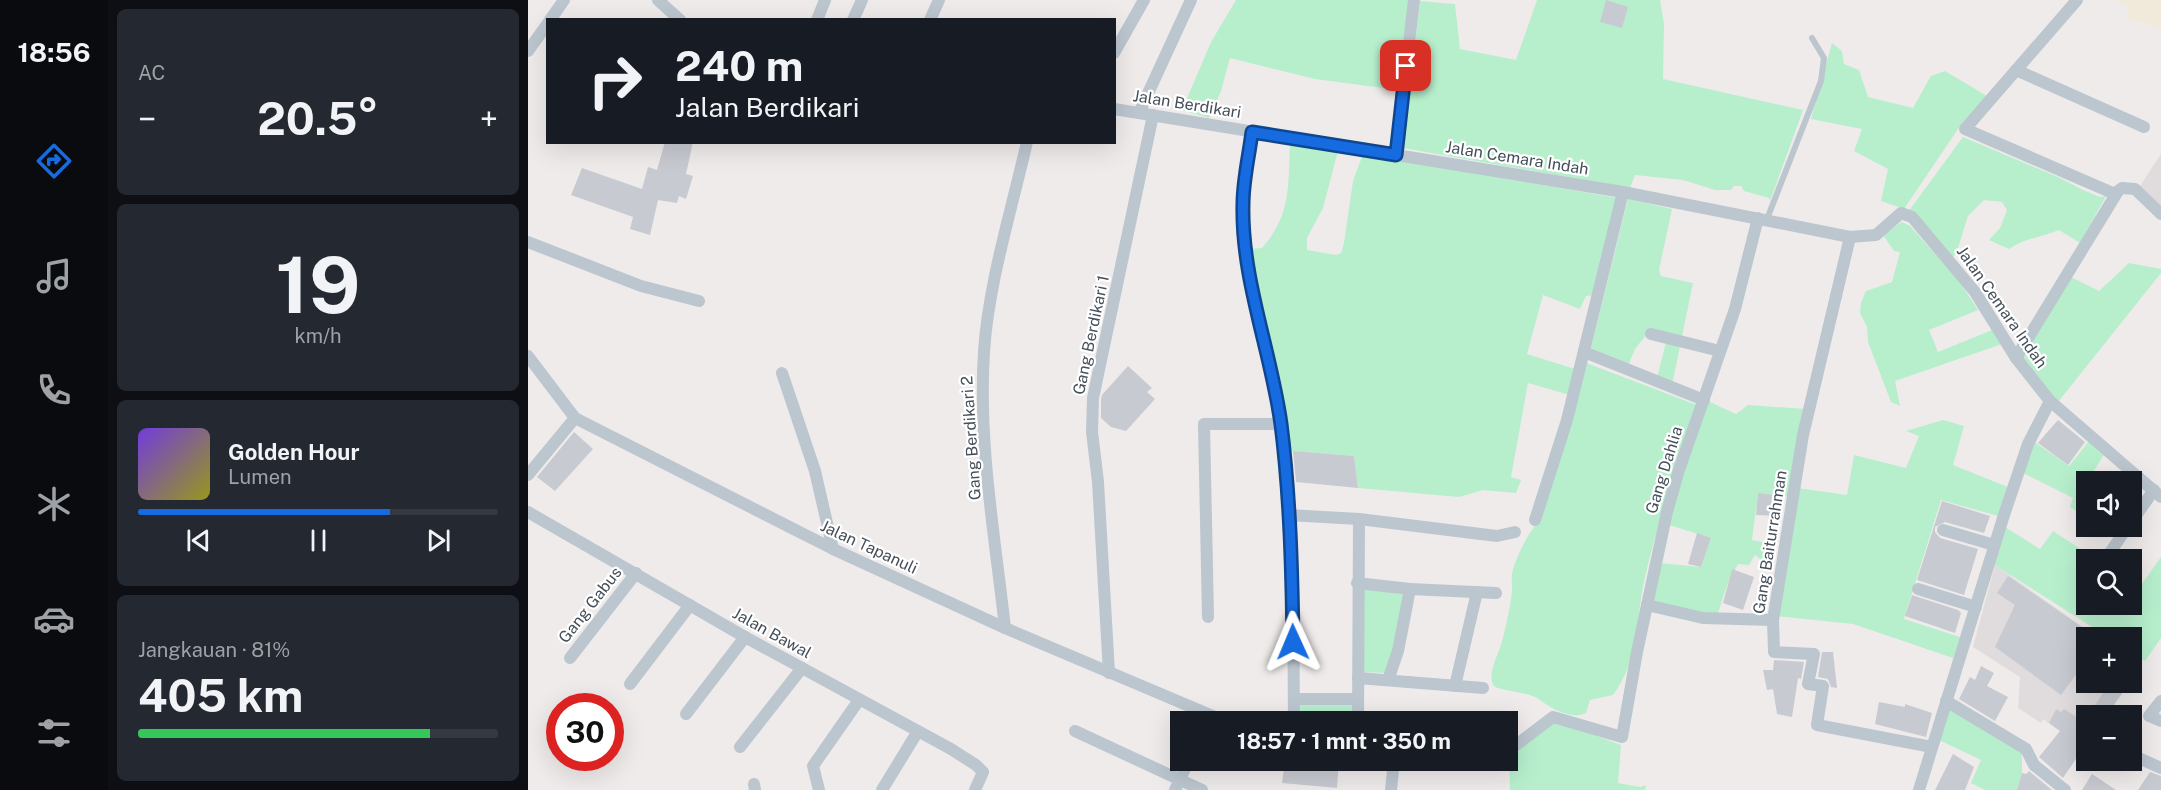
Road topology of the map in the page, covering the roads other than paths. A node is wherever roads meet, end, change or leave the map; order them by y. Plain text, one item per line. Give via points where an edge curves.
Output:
1 (564, 0) edge
2 (658, 0) edge
3 (825, 0) edge
4 (862, 0) edge
5 (939, 0) edge
6 (1144, 0) edge
7 (1191, 0) edge
8 (1414, 0) edge
9 (2077, 0) edge
10 (551, 18) edge
11 (678, 18) edge
12 (818, 18) edge
13 (854, 18) edge
14 (931, 18) edge
15 (546, 25) edge
16 (1812, 38) dead end
17 (1116, 49) edge
18 (528, 51) edge
19 (2016, 70) junction
20 (1116, 109) edge
21 (1139, 113) junction
22 (1154, 115) junction
23 (2144, 127) dead end
24 (1252, 132) junction
25 (1027, 144) edge
26 (1396, 155) junction
27 (1623, 192) junction
28 (2115, 194) junction
29 (2161, 214) edge
30 (1762, 219) junction
31 (1850, 237) junction
32 (528, 242) edge
33 (699, 301) dead end
34 (1651, 334) dead end
35 (1720, 351) junction
36 (1584, 352) junction
37 (528, 356) edge
38 (2016, 358) junction
39 (782, 373) dead end
40 (1704, 400) junction
41 (2050, 402) junction
42 (575, 418) junction
43 (1281, 424) junction
44 (528, 475) edge
45 (2159, 494) edge
46 (2142, 511) edge
47 (528, 512) edge
48 (1288, 515) junction
49 (1359, 519) junction
50 (1535, 520) dead end
51 (1943, 530) dead end
52 (1515, 532) dead end
53 (1994, 545) junction
54 (833, 549) junction
55 (636, 573) junction
56 (1357, 583) junction
57 (1918, 589) dead end
58 (1410, 590) junction
59 (1477, 592) junction
60 (1496, 593) dead end
61 (690, 605) junction
62 (1647, 605) junction
63 (1976, 607) junction
64 (1208, 617) dead end
65 (1773, 620) junction
66 (1005, 628) junction
67 (745, 637) junction
68 (570, 658) dead end
69 (802, 668) junction
70 (1109, 673) junction
71 (1358, 678) junction
72 (1388, 680) junction
73 (630, 684) dead end
74 (1455, 686) junction
75 (1483, 688) dead end
76 (1294, 699) junction
77 (1356, 699) junction
78 (859, 700) junction
79 (2161, 700) edge
80 (1946, 701) junction
81 (1192, 711) edge
82 (1294, 711) edge
83 (1357, 711) edge
84 (686, 714) dead end
85 (2161, 720) edge
86 (918, 731) junction
87 (1075, 731) dead end
88 (1518, 743) edge
89 (740, 747) dead end
90 (1932, 747) junction
91 (2142, 759) edge
92 (2161, 768) edge
93 (1393, 771) edge
94 (1178, 784) edge
95 (819, 790) edge
96 (882, 790) edge
97 (975, 790) edge
98 (1202, 790) edge
99 (1391, 790) edge
100 (1919, 790) edge
101 (2065, 790) edge

1 - 10 street
2 - 11 street
3 - 12 street
4 - 13 street
5 - 14 street
6 - 17 street
7 - 21 street
8 - 26 street
9 - 19 street
15 - 18 street
16 - 30 lane via 1824,58 1821,81
19 - 23 street
19 - 28 street via 1965,129
20 - 21 street, Jalan Berdikari
21 - 22 street, Jalan Berdikari
22 - 24 street, Jalan Berdikari
22 - 70 street, Gang Berdikari 1 via 1093,398
24 - 26 street, Jalan Berdikari
24 - 43 street via 1243,203 1247,257
25 - 66 street, Gang Berdikari 2 via 984,349 983,428
26 - 27 street, Jalan Cemara Indah
27 - 30 street, Jalan Cemara Indah
27 - 36 street
28 - 29 street via 2122,188 2135,189
28 - 38 street
30 - 31 street, Jalan Cemara Indah
30 - 35 street, Gang Dahlia
31 - 38 street, Jalan Cemara Indah via 1870,237 1898,214 1908,214 1975,292
31 - 65 street, Gang Baiturrahman via 1803,435
32 - 33 street via 641,286
34 - 35 street
35 - 40 street, Gang Dahlia
36 - 40 street
36 - 50 street
37 - 42 street, Jalan Tapanuli
38 - 41 street, Jalan Cemara Indah
39 - 54 street via 815,471
40 - 62 street, Gang Dahlia via 1678,472
41 - 45 street, Jalan Cemara Indah
41 - 53 street via 2028,444
42 - 44 street
42 - 54 street, Jalan Tapanuli
43 - 48 street
43 - 64 street via 1204,424
45 - 46 street
47 - 55 street, Jalan Bawal
48 - 49 street
48 - 76 street
49 - 52 street via 1495,536
49 - 56 street
51 - 53 street
53 - 63 street
54 - 66 street, Jalan Tapanuli
55 - 61 street, Jalan Bawal
55 - 68 street, Gang Gabus
56 - 58 street
56 - 71 street
57 - 63 street
58 - 59 street
58 - 72 street
59 - 60 street
59 - 74 street
61 - 67 street, Jalan Bawal
61 - 73 street
62 - 65 street via 1703,618
62 - 88 street, Gang Dahlia via 1622,737 1553,717
63 - 80 street
65 - 90 street, Gang Baiturrahman via 1774,652 1814,654 1808,684 1823,686 1817,725
66 - 70 street, Jalan Tapanuli
67 - 69 street, Jalan Bawal
67 - 84 street
69 - 78 street, Jalan Bawal
69 - 89 street
70 - 81 street, Jalan Tapanuli
71 - 72 street
71 - 77 street
72 - 74 street
74 - 75 street
76 - 77 street
76 - 82 street
77 - 83 street
78 - 86 street, Jalan Bawal
78 - 95 street via 813,766
79 - 85 street via 2149,716
80 - 90 street
80 - 101 street via 2026,749 2034,765
86 - 96 street
86 - 97 street, Jalan Bawal via 980,768 982,777
87 - 94 street
90 - 100 street
91 - 92 street
93 - 99 street
94 - 98 street

